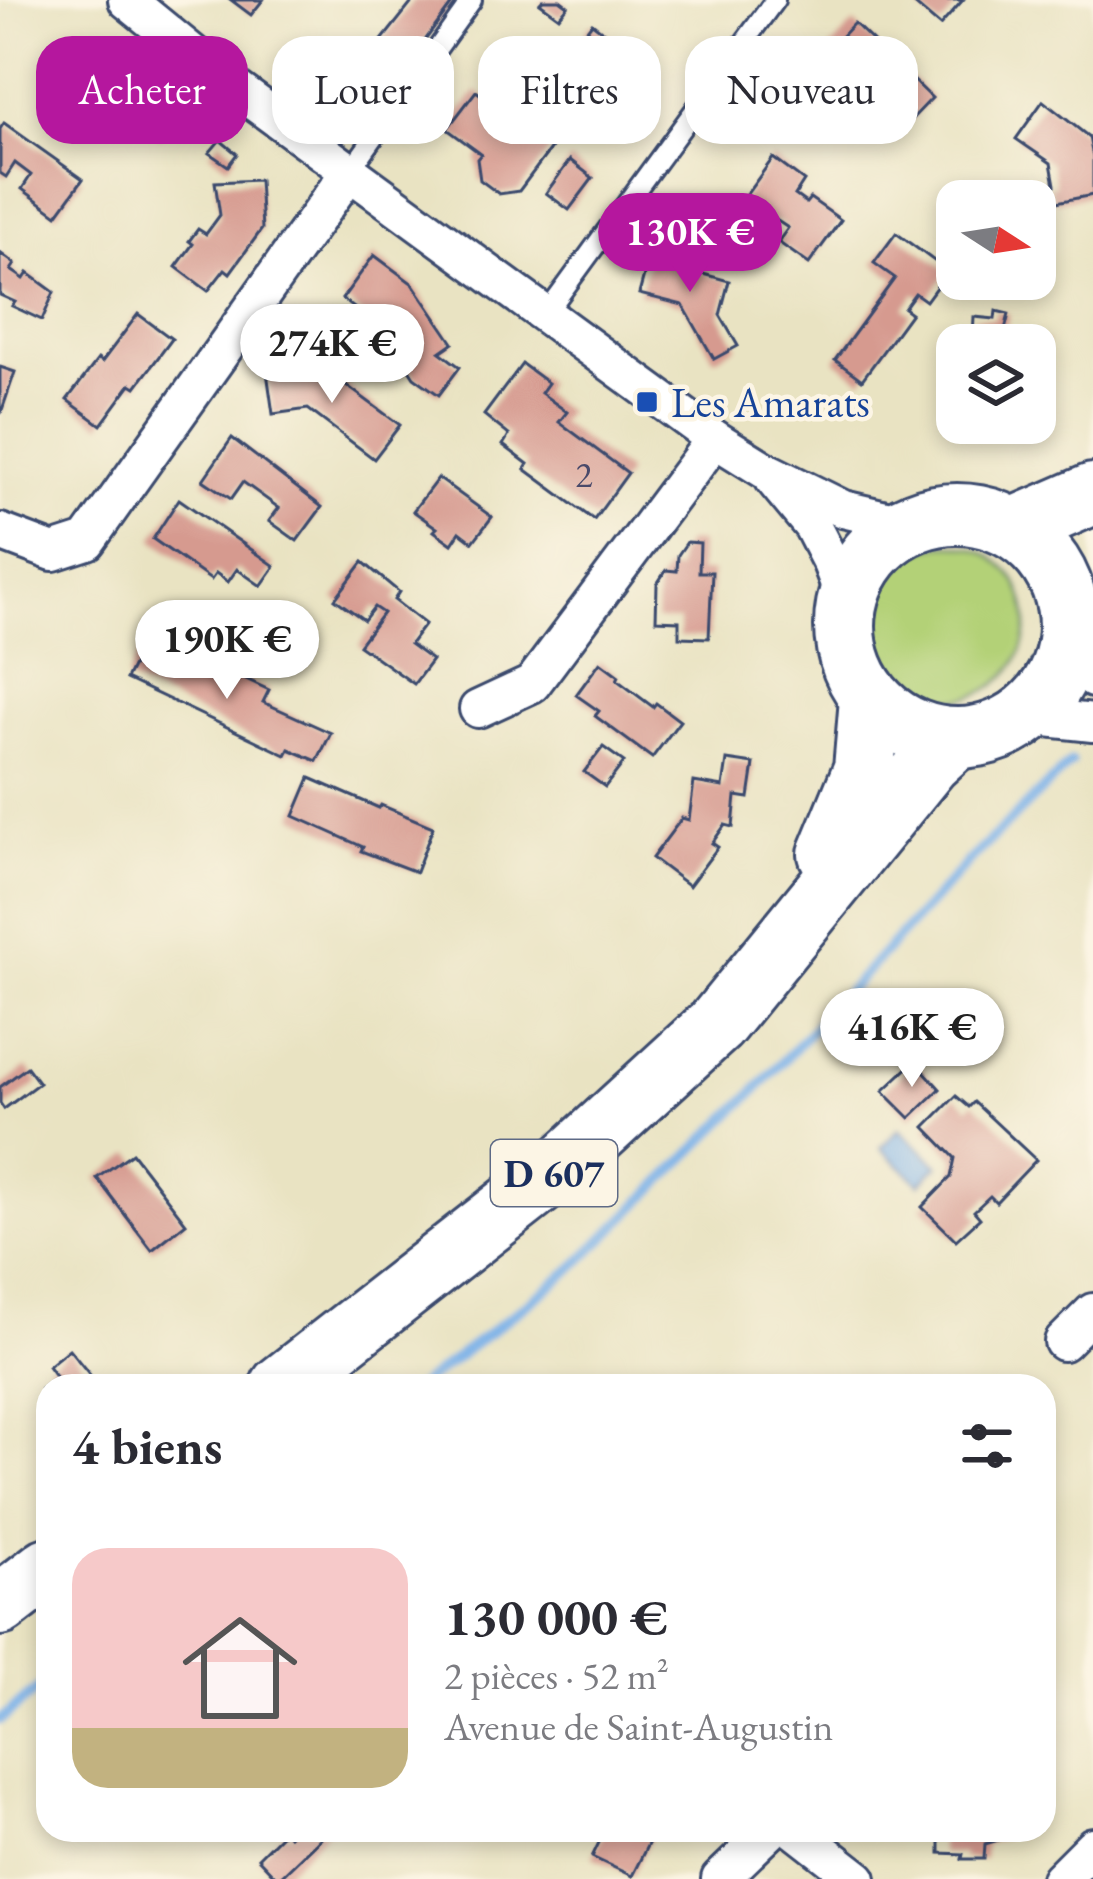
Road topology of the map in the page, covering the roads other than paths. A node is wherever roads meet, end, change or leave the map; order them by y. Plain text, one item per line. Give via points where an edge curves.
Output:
1 (127, 0) edge
2 (472, 0) edge
3 (775, 0) edge
4 (350, 171) junction
5 (545, 315) junction
6 (715, 439) junction
7 (768, 472) junction
8 (1093, 494) edge
9 (908, 524) junction
10 (1015, 528) junction
11 (0, 532) edge
12 (1093, 548) edge
13 (845, 600) junction
14 (1077, 642) edge
15 (870, 699) junction
16 (478, 710) dead end
17 (1028, 716) junction
18 (1093, 723) edge
19 (954, 740) junction
20 (795, 926) junction
21 (1093, 1312) edge
22 (1064, 1342) dead end
23 (296, 1374) edge
24 (36, 1577) edge
25 (0, 1605) edge
26 (759, 1842) edge
27 (810, 1842) edge
28 (1093, 1846) edge
29 (720, 1879) edge
30 (858, 1879) edge
31 (1060, 1879) edge

1 - 4 street
2 - 4 lane
3 - 5 lane
4 - 5 street
4 - 11 street via 87,541 53,552
5 - 6 street
6 - 7 street
6 - 16 street via 532,684
7 - 9 street via 843,508
7 - 13 street via 812,526
8 - 10 main road
9 - 10 main road via 940,514 986,516
9 - 13 main road via 867,558
10 - 14 main road via 1051,562
12 - 14 main road via 1080,568
13 - 15 main road via 854,672
14 - 17 main road
15 - 19 main road via 906,728
15 - 20 main road, D 607 via 864,770
17 - 18 street
17 - 19 main road via 990,736
19 - 20 main road, D 607
20 - 23 main road, D 607 via 716,1025 561,1168
21 - 22 street
24 - 25 main road
26 - 29 street
27 - 30 street
28 - 31 street

